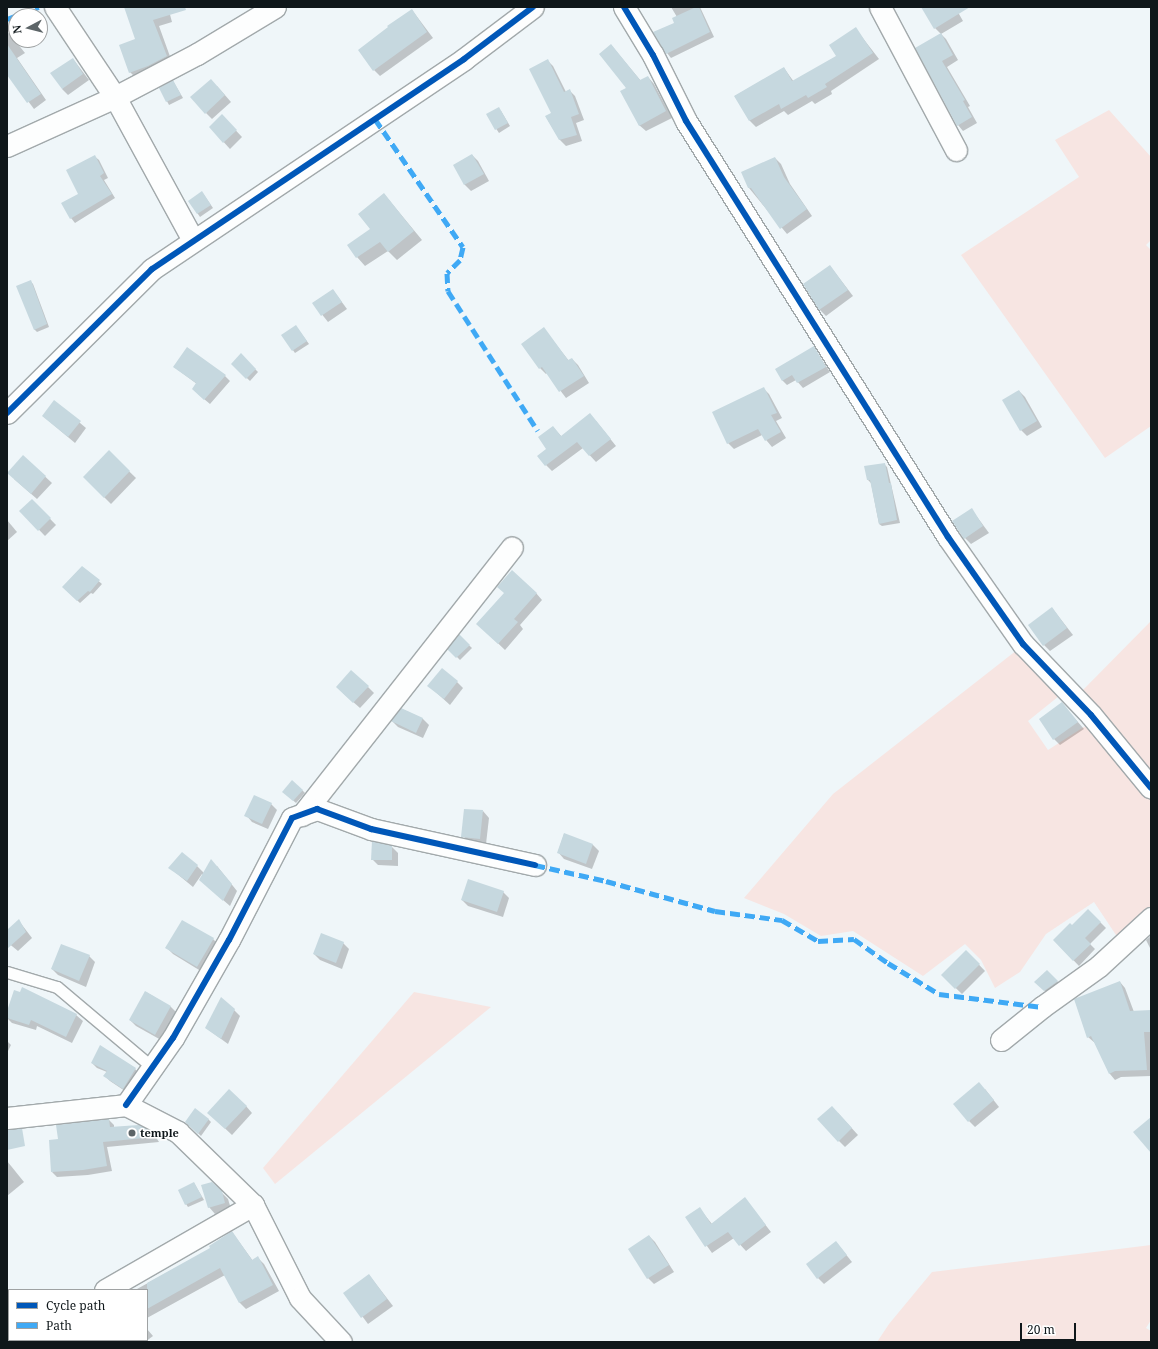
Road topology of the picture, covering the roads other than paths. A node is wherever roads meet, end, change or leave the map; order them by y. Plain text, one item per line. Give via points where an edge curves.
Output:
1 (55, 7) edge
2 (275, 7) edge
3 (533, 7) edge
4 (624, 7) edge
5 (880, 7) edge
6 (115, 97) junction
7 (7, 146) edge
8 (956, 150) dead end
9 (193, 240) junction
10 (7, 413) edge
11 (512, 547) dead end
12 (1151, 788) edge
13 (302, 815) junction
14 (535, 865) dead end
15 (1151, 918) edge
16 (7, 972) edge
17 (1002, 1040) dead end
18 (152, 1067) junction
19 (126, 1105) junction
20 (7, 1118) edge
21 (253, 1204) junction
22 (107, 1289) edge
23 (341, 1342) edge

1 - 6 street
2 - 6 street via 197,54
3 - 9 street via 464,59
4 - 12 street via 653,55 686,121 948,537 1023,644 1092,715
5 - 8 street
6 - 7 street
6 - 9 street
9 - 10 street via 152,269
11 - 13 street
13 - 14 street via 317,809 371,828
13 - 18 street via 292,818 229,940 173,1038
15 - 17 street via 1099,966
16 - 18 lane via 56,987
18 - 19 street
19 - 20 street
19 - 21 street via 178,1132
21 - 22 street
21 - 23 street via 300,1298

